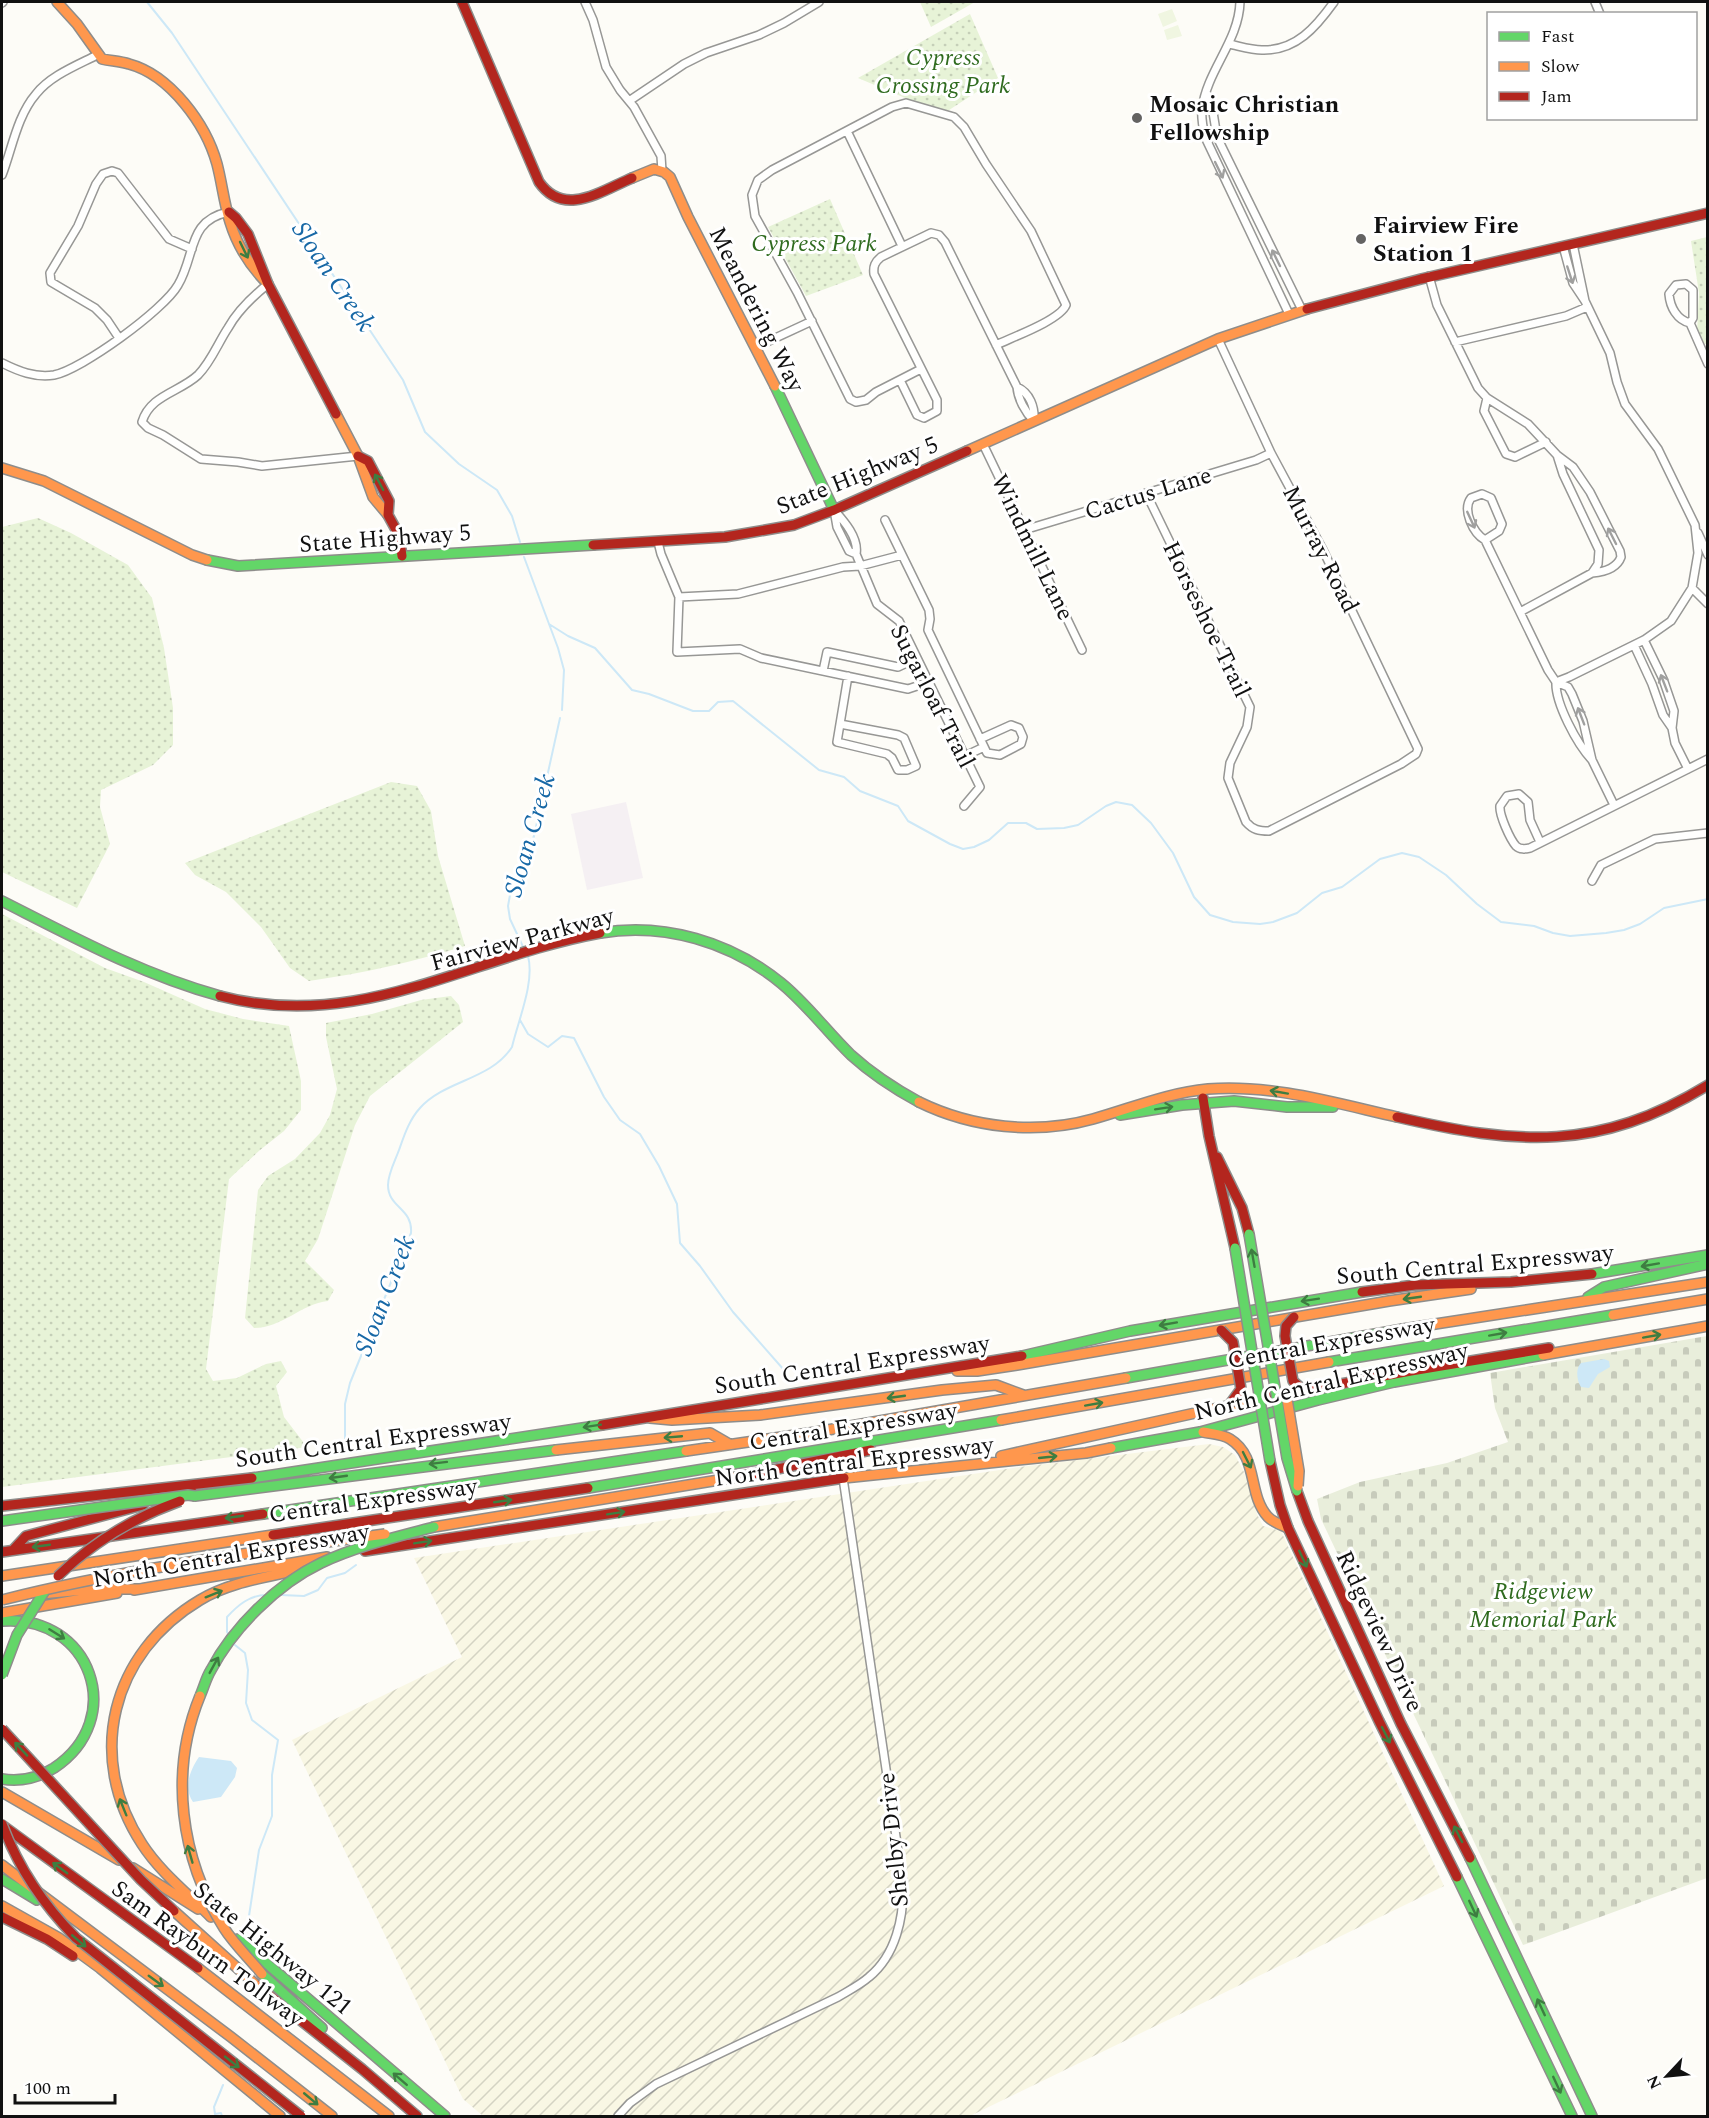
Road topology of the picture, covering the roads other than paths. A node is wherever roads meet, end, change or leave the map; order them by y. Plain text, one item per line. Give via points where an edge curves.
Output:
1 (57, 2) edge
2 (462, 2) edge
3 (585, 2) edge
4 (819, 2) edge
5 (1240, 2) edge
6 (1334, 2) edge
7 (1229, 44) junction
8 (99, 54) junction
9 (1207, 94) junction
10 (629, 101) junction
11 (847, 131) junction
12 (662, 171) junction
13 (2, 175) edge
14 (229, 212) junction
15 (1707, 213) edge
16 (1573, 244) junction
17 (902, 246) junction
18 (1563, 246) junction
19 (192, 249) junction
20 (1429, 276) junction
21 (268, 284) junction
22 (1586, 304) junction
23 (1302, 310) junction
24 (1289, 314) junction
25 (812, 321) junction
26 (1690, 323) junction
27 (119, 338) junction
28 (1218, 339) junction
29 (1455, 342) junction
30 (996, 345) junction
31 (756, 347) junction
32 (1705, 351) edge
33 (2, 363) edge
34 (1707, 364) edge
35 (921, 369) junction
36 (900, 380) junction
37 (1487, 398) junction
38 (1034, 421) junction
39 (1546, 442) junction
40 (983, 444) junction
41 (1272, 453) junction
42 (1557, 455) junction
43 (358, 456) junction
44 (2, 468) edge
45 (1146, 493) junction
46 (834, 510) junction
47 (885, 520) dead end
48 (1695, 525) junction
49 (1024, 530) junction
50 (1485, 540) junction
51 (658, 542) junction
52 (902, 555) junction
53 (1707, 555) edge
54 (402, 556) junction
55 (860, 566) junction
56 (1592, 573) junction
57 (1692, 588) junction
58 (679, 597) junction
59 (1707, 604) edge
60 (1520, 612) junction
61 (1644, 640) junction
62 (1634, 645) junction
63 (1082, 650) dead end
64 (917, 658) junction
65 (823, 671) junction
66 (848, 676) junction
67 (929, 682) junction
68 (1556, 682) junction
69 (840, 724) junction
70 (1672, 728) junction
71 (980, 739) junction
72 (984, 747) junction
73 (965, 756) junction
74 (1707, 759) edge
75 (1592, 760) junction
76 (1688, 769) junction
77 (1614, 805) junction
78 (964, 806) dead end
79 (1269, 831) joint
80 (1707, 833) edge
81 (1540, 843) junction
82 (1592, 881) dead end
83 (2, 901) edge
84 (1707, 1085) edge
85 (1202, 1090) junction
86 (1203, 1103) junction
87 (1351, 1107) junction
88 (1085, 1121) junction
89 (1207, 1136) junction
90 (1707, 1255) edge
91 (1707, 1264) edge
92 (1512, 1282) junction
93 (1707, 1282) edge
94 (1707, 1299) edge
95 (1583, 1301) junction
96 (1293, 1317) junction
97 (1264, 1322) junction
98 (1248, 1325) junction
99 (1707, 1326) edge
100 (1221, 1330) junction
101 (1596, 1346) junction
102 (936, 1370) junction
103 (1303, 1390) junction
104 (1281, 1394) junction
105 (1024, 1395) junction
106 (1260, 1398) junction
107 (1230, 1404) junction
108 (650, 1418) junction
109 (1016, 1418) junction
110 (1200, 1431) junction
111 (729, 1444) junction
112 (969, 1464) junction
113 (843, 1478) junction
114 (193, 1486) junction
115 (195, 1496) junction
116 (2, 1506) edge
117 (2, 1521) edge
118 (434, 1527) junction
119 (1288, 1528) junction
120 (14, 1550) junction
121 (365, 1551) junction
122 (2, 1552) edge
123 (2, 1576) edge
124 (140, 1589) junction
125 (2, 1599) edge
126 (2, 1613) edge
127 (2, 1621) edge
128 (1359, 1632) junction
129 (1341, 1640) junction
130 (2, 1676) edge
131 (2, 1729) edge
132 (2, 1779) edge
133 (2, 1792) edge
134 (2, 1824) edge
135 (2, 1865) edge
136 (2, 1879) edge
137 (2, 1906) edge
138 (2, 1917) edge
139 (211, 1917) junction
140 (92, 1934) junction
141 (1520, 1963) junction
142 (1503, 1971) junction
143 (130, 1994) junction
144 (363, 2069) junction
145 (280, 2116) edge
146 (301, 2116) edge
147 (332, 2116) edge
148 (389, 2116) edge
149 (417, 2116) edge
150 (445, 2116) edge
151 (618, 2116) edge
152 (1572, 2116) edge
153 (1592, 2116) edge

1 - 8 main road
2 - 12 main road via 546,194 561,201 580,200 650,170
3 - 10 street via 606,67
4 - 10 street via 766,32 684,64
5 - 7 street
6 - 7 street via 1311,32 1283,48 1262,50
7 - 9 street
8 - 13 street via 49,82 36,94 20,122
8 - 14 main road via 102,59 130,64 150,73 173,90 197,120 216,161
23 -> 9 street via 1217,137
9 -> 24 street via 1202,107 1204,137
10 - 12 street via 661,156
11 - 17 street
11 - 25 street via 772,170 758,180 752,195 755,216
11 - 30 street via 906,103 954,117 964,127 1031,231 1066,305 1063,311
12 - 31 main road, Meandering Way via 670,177
14 - 19 street via 205,221
14 - 21 main road via 253,269
15 - 16 main road, State Highway 5
16 - 18 main road, State Highway 5
16 - 22 street
17 - 30 street via 931,232 939,235
17 - 35 street via 880,257 873,268
18 - 20 main road, State Highway 5
18 -> 22 street via 1573,283
19 - 27 street via 178,285 164,302
19 - 27 street via 169,239 118,172 103,174 50,273 51,282 95,308
20 - 23 main road, State Highway 5
20 - 29 street via 1437,305
21 - 43 main road
21 - 43 street via 248,301 197,375 156,401 142,422 201,459 262,466
22 - 29 street via 1566,316
22 - 48 street via 1610,353 1624,404 1658,449
23 - 24 main road, State Highway 5
24 - 28 main road, State Highway 5
25 - 31 street
25 - 36 street via 850,399 866,400
26 - 26 street via 1693,290 1686,284 1676,285 1669,294 1670,301 1677,316
26 - 32 street
27 - 33 street via 69,370 53,375 19,372
28 - 38 main road, State Highway 5
28 - 41 street, Murray Road
29 - 37 street via 1473,381
30 - 38 street via 1027,414
31 - 46 main road, Meandering Way
32 - 34 street
35 - 36 street
35 - 36 street via 937,400 937,411 930,416 917,415
37 - 39 street via 1528,424
37 - 39 street via 1484,411 1506,454 1515,457
38 - 40 main road, State Highway 5
39 - 42 street
40 - 46 main road, State Highway 5
40 - 49 street, Windmill Lane
41 - 45 street, Cactus Lane
41 - 79 street, Murray Road via 1418,749 1411,758
42 - 56 street via 1599,550 1598,564
56 -> 42 street via 1616,566 1620,551 1590,492 1573,467
43 - 54 main road via 361,471 381,511 388,515 399,535
44 - 54 main road, State Highway 5 via 44,481 184,551 216,562 254,566
45 - 49 street, Cactus Lane
45 - 79 street, Horseshoe Trail via 1250,707 1247,727 1230,763 1228,778 1246,822 1258,831
46 - 51 main road, State Highway 5 via 760,532
46 - 55 street, Sugarloaf Trail via 837,527
47 - 52 street
48 - 53 street
48 - 57 street via 1698,554
49 - 63 street, Windmill Lane
50 -> 50 street via 1499,531 1502,524 1491,498 1482,494 1471,498 1466,507 1479,536
50 - 60 street
51 - 54 main road, State Highway 5
51 - 58 street
52 - 55 street
52 - 71 street via 929,610 928,630
55 - 58 street via 738,594
55 - 64 street, Sugarloaf Trail via 877,604 899,621
56 - 60 street
57 - 59 street
57 - 61 street via 1671,621
58 - 65 street via 677,652 741,650
60 - 68 street
61 - 62 street
70 -> 61 street via 1674,711
62 - 68 street
62 - 70 street via 1663,716
64 - 65 street via 898,667 827,652
64 - 67 street, Sugarloaf Trail
65 - 66 street
66 - 67 street via 908,689
66 - 69 street
67 - 73 street, Sugarloaf Trail
68 - 75 street via 1559,701
75 -> 68 street via 1584,722 1572,694 1568,687
69 - 69 street via 837,742 887,753 898,770 916,766 904,738
70 - 76 street
71 - 72 street
71 - 72 street via 1011,725 1019,728 1023,737 1021,744 1000,755 987,753
72 - 73 street
73 - 78 street, Sugarloaf Trail via 980,787
74 - 76 street
75 - 77 street
76 - 77 street
77 - 81 street
80 - 82 street via 1655,839 1601,865
81 - 81 street via 1530,820 1528,802 1519,794 1507,796 1499,810 1516,845 1523,849
83 - 88 main road, Fairview Parkway via 144,971 231,999 289,1006 341,1003 416,987 604,933 645,929 686,935 736,954 771,975 855,1059 883,1081 924,1104 955,1116 1003,1126 1046,1127
84 - 87 main road, Fairview Parkway via 1628,1124 1546,1138 1489,1135
85 - 86 main road, Ridgeview Drive
87 -> 85 main road, Fairview Parkway via 1263,1089
85 - 88 main road, Fairview Parkway via 1159,1097
86 - 87 main road, Fairview Parkway
88 -> 86 main road, Fairview Parkway
86 - 89 main road, Ridgeview Drive
97 -> 89 main road, Ridgeview Drive, bridge via 1242,1208
89 - 98 main road, Ridgeview Drive, bridge via 1230,1220
90 -> 92 main road, South Central Expressway via 1607,1272
91 - 95 main road via 1604,1287
92 -> 96 main road
92 -> 102 main road, South Central Expressway via 1375,1290 1141,1329 1044,1352
93 - 95 main road, Central Expressway
109 -> 94 main road, Central Expressway
95 - 105 main road, Central Expressway
96 - 97 main road
96 - 103 main road, bridge via 1285,1336 1293,1381
97 - 98 main road, bridge
97 - 104 main road, Ridgeview Drive, bridge
98 - 100 main road
98 - 106 main road, Ridgeview Drive, bridge
101 -> 99 main road, North Central Expressway
100 - 102 main road via 977,1371
100 - 107 main road, bridge via 1233,1342 1241,1389
101 - 103 main road via 1564,1346
101 - 110 main road, North Central Expressway via 1394,1383
102 - 108 main road, South Central Expressway
103 - 104 main road, bridge
104 - 106 main road, bridge
104 - 128 main road, Ridgeview Drive, bridge via 1287,1458 1297,1491
105 -> 108 main road via 996,1385 760,1415
105 - 111 main road, Central Expressway
106 - 107 main road
106 - 119 main road, Ridgeview Drive, bridge
107 - 112 main road
108 -> 114 main road, South Central Expressway
109 - 118 main road via 709,1483
123 -> 109 main road, Central Expressway via 677,1475
112 -> 110 main road, North Central Expressway via 1086,1453
110 -> 119 main road via 1230,1439 1238,1446 1246,1456 1267,1516
111 -> 115 main road via 710,1433 566,1447
111 -> 120 main road, Central Expressway
112 - 113 main road, North Central Expressway
121 -> 113 main road, North Central Expressway
113 - 151 street, Shelby Drive via 903,1884 898,1931 882,1963 861,1983 656,2084
114 - 116 main road, South Central Expressway
114 - 120 main road via 149,1503 26,1536
115 - 117 main road, bridge
115 - 130 main road, bridge via 128,1522 73,1560 30,1612
118 - 125 main road, bridge via 140,1570
144 -> 118 main road, bridge via 262,1974 213,1913 187,1846 180,1795 184,1744 210,1671 233,1635 285,1584 335,1557
119 -> 129 main road, Ridgeview Drive
120 - 122 main road, Central Expressway
121 - 124 main road, North Central Expressway
139 -> 121 main road via 148,1852 121,1805 114,1783 110,1736 122,1685 155,1633 202,1599
124 - 125 main road via 93,1589
124 - 126 main road, North Central Expressway
127 -> 132 main road via 35,1623 55,1631 81,1657 94,1688 92,1722 86,1738 65,1762 38,1777
128 - 129 main road
141 -> 128 main road, Ridgeview Drive
129 -> 142 main road, Ridgeview Drive
144 -> 131 main road, bridge via 255,1984 141,1880
133 - 139 main road, State Highway 121
134 -> 146 main road, bridge via 32,1888 75,1938
148 -> 134 main road, Sam Rayburn Tollway via 261,2015
135 - 140 main road
136 - 140 main road
137 - 143 main road via 59,1938
138 - 143 main road via 47,1939
150 -> 139 main road, State Highway 121
140 -> 147 main road
141 - 142 main road
153 -> 141 main road, Ridgeview Drive
142 -> 152 main road, Ridgeview Drive
143 - 145 main road
144 - 149 main road

